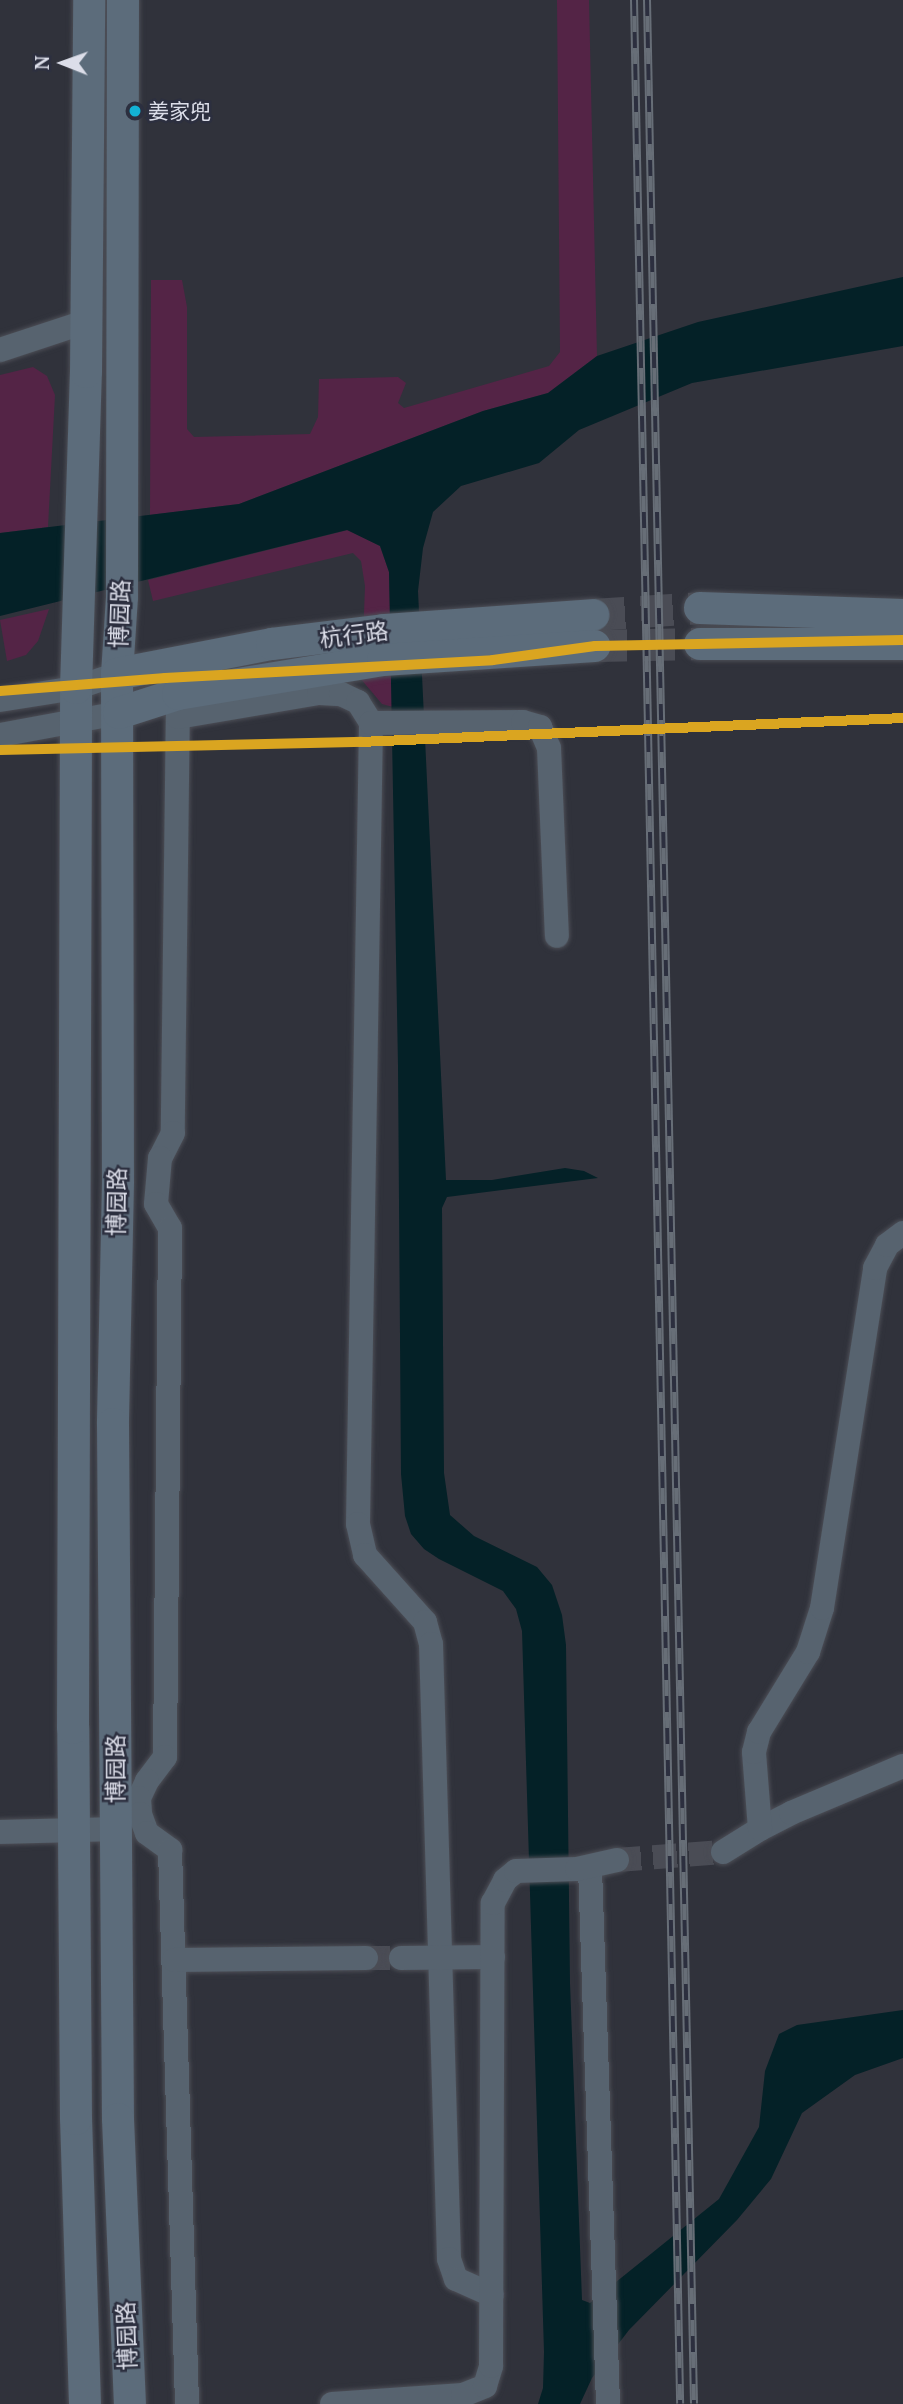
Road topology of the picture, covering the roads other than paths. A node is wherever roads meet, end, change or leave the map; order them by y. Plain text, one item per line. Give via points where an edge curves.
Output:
1 (89, 0) edge
2 (123, 0) edge
3 (85, 322) junction
4 (0, 350) edge
5 (700, 608) tunnel mouth
6 (903, 615) edge
7 (594, 631) tunnel mouth
8 (700, 643) tunnel mouth
9 (903, 644) edge
10 (384, 645) junction
11 (117, 674) junction
12 (76, 688) junction
13 (0, 700) edge
14 (178, 705) junction
15 (118, 713) junction
16 (77, 722) junction
17 (380, 723) junction
18 (0, 735) edge
19 (557, 936) dead end
20 (156, 1180) junction
21 (118, 1182) junction
22 (903, 1233) edge
23 (903, 1766) edge
24 (124, 1810) junction
25 (74, 1829) junction
26 (760, 1829) junction
27 (0, 1832) edge
28 (723, 1852) tunnel mouth
29 (617, 1860) tunnel mouth
30 (584, 1868) junction
31 (493, 1957) junction
32 (366, 1958) tunnel mouth
33 (401, 1958) tunnel mouth
34 (440, 1958) junction
35 (174, 1960) junction
36 (492, 2295) junction
37 (85, 2404) edge
38 (130, 2404) edge
39 (187, 2404) edge
40 (332, 2404) edge
41 (608, 2404) edge

1 - 3 main road, 博园路
2 - 11 main road, 博园路 via 122,597
3 - 4 street
3 - 12 main road, 博园路
5 - 6 main road
7 - 10 main road, 杭行路
8 - 9 main road
10 - 11 main road, 杭行路 via 272,644
10 - 14 main road, 杭行路
11 - 12 street
11 - 15 main road, 博园路
12 - 13 street
12 - 16 main road, 博园路
14 - 15 main road, 杭行路
14 - 17 street via 341,694 358,702
14 - 20 street via 173,1133 160,1158
15 - 16 street
15 - 21 main road, 博园路
16 - 18 street
16 - 25 main road, 博园路
17 - 19 street via 523,722 540,727 549,748
17 - 34 street via 358,1524 365,1555 425,1622 430,1644
20 - 21 street
20 - 24 street via 156,1203 170,1228 165,1758
21 - 24 main road, 博园路 via 113,1424
22 - 26 street via 887,1245 875,1268 822,1608 808,1652 759,1732 754,1752
23 - 26 street
24 - 25 street
24 - 35 street via 140,1814 147,1833 170,1850
24 - 38 main road, 博园路 via 118,2119
25 - 27 street
25 - 37 main road, 博园路 via 76,2119
26 - 28 street
29 - 30 street
30 - 31 street via 516,1871 505,1880 493,1903
30 - 41 street
31 - 34 street
31 - 36 street
32 - 35 street
33 - 34 street
34 - 36 street via 449,2259 456,2278
35 - 39 street
36 - 40 street via 491,2366 485,2386 463,2395

